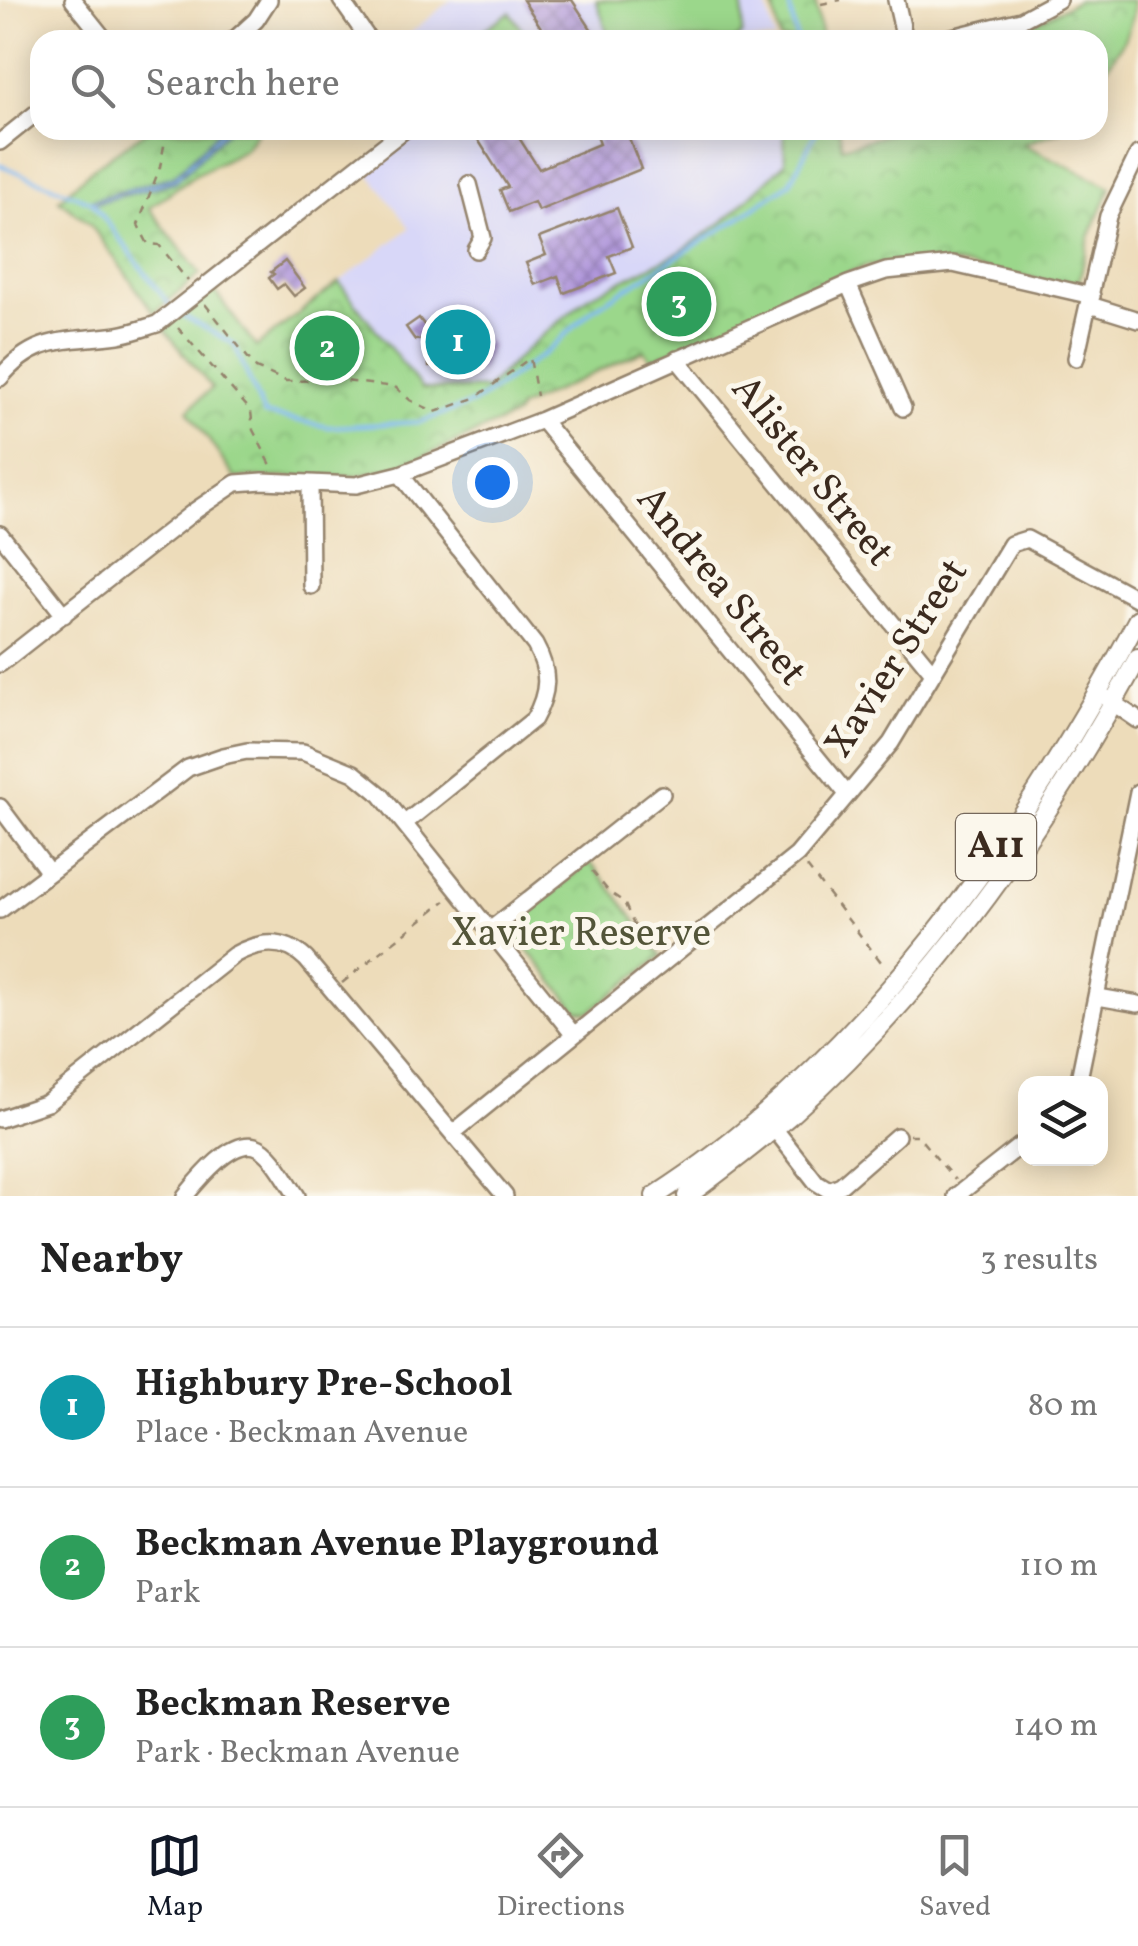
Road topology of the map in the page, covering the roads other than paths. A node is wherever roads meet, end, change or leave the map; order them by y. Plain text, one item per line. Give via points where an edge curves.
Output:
1 (73, 0) edge
2 (269, 0) edge
3 (341, 0) edge
4 (896, 0) edge
5 (1058, 0) edge
6 (97, 30) edge
7 (245, 30) edge
8 (363, 30) edge
9 (903, 30) edge
10 (980, 30) edge
11 (30, 118) edge
12 (391, 140) edge
13 (0, 142) edge
14 (1138, 154) edge
15 (469, 184) dead end
16 (476, 250) dead end
17 (848, 284) junction
18 (1091, 300) junction
19 (1138, 320) edge
20 (1076, 358) dead end
21 (677, 359) junction
22 (0, 378) edge
23 (903, 408) dead end
24 (542, 420) junction
25 (400, 474) junction
26 (310, 484) junction
27 (0, 534) edge
28 (310, 586) dead end
29 (1138, 599) edge
30 (64, 615) junction
31 (1138, 619) edge
32 (1138, 658) edge
33 (0, 664) edge
34 (933, 673) junction
35 (1106, 698) junction
36 (1138, 720) edge
37 (1138, 792) edge
38 (662, 794) dead end
39 (847, 794) junction
40 (0, 807) edge
41 (1136, 818) edge
42 (405, 823) junction
43 (48, 871) junction
44 (0, 910) edge
45 (490, 930) junction
46 (1098, 996) junction
47 (1138, 1004) edge
48 (574, 1034) junction
49 (1080, 1076) edge
50 (0, 1119) edge
51 (769, 1120) junction
52 (454, 1132) junction
53 (897, 1136) road end
54 (1018, 1147) edge
55 (960, 1193) edge
56 (186, 1196) edge
57 (296, 1196) edge
58 (505, 1196) edge
59 (655, 1196) edge
60 (687, 1196) edge

1 - 6 street
2 - 7 street
3 - 8 street
4 - 9 street
5 - 10 street via 1021,20
11 - 13 street
12 - 22 street via 157,324 41,346
14 - 18 street via 1108,216
15 - 16 street via 482,238
17 - 18 street via 886,271 953,264
17 - 21 street
17 - 23 street
18 - 19 street
18 - 20 street
21 - 24 street
21 - 34 street, Alister Street
24 - 25 street
24 - 39 street, Andrea Street
25 - 26 street via 356,485
25 - 42 street via 535,644 548,681 534,719
26 - 28 street
26 - 30 street via 236,484
27 - 30 street
29 - 34 street, Xavier Street via 1028,539 1012,544
30 - 33 street
31 - 35 main road, A11
32 - 35 main road, A11
34 - 39 street, Xavier Street via 891,743
35 - 36 street
35 - 51 main road, A11 via 1004,871 948,944 890,1016
37 - 41 street
38 - 45 street
39 - 48 street, Xavier Street via 797,855
40 - 43 street
41 - 46 street
42 - 43 street via 381,795 330,761 302,752 247,751 188,768
42 - 45 street
43 - 44 street
45 - 48 street
46 - 47 street
46 - 49 street
48 - 52 street, Xavier Street
50 - 52 street via 47,1104 234,955 274,943 294,948
51 - 53 street via 829,1190
51 - 59 main road, A11
51 - 60 main road, A11
52 - 58 street
54 - 55 street
56 - 57 street via 220,1160 240,1146 257,1146

